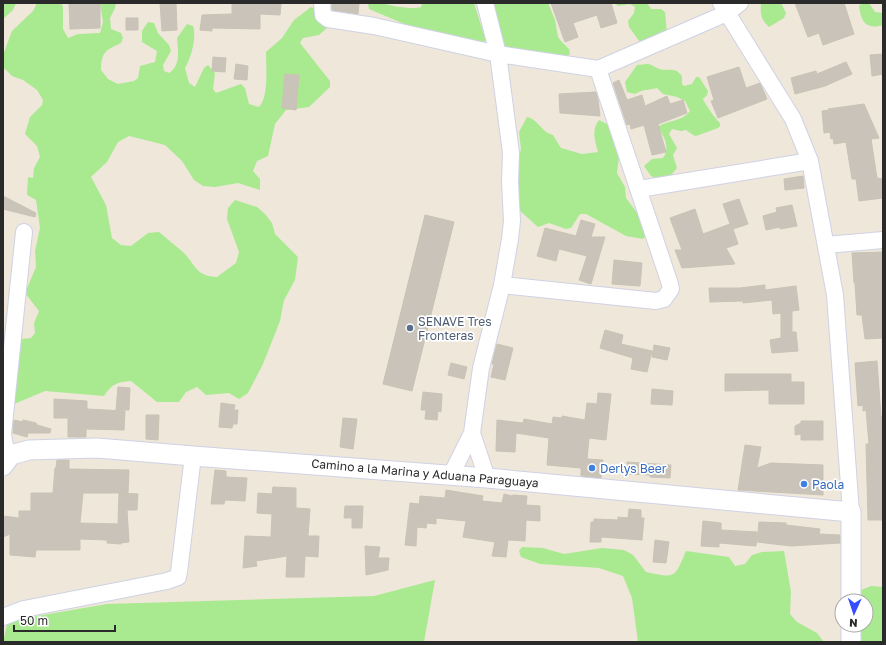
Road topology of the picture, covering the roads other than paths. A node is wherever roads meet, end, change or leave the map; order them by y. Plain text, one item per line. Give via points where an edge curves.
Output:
1 (322, 3) edge
2 (485, 3) edge
3 (740, 3) edge
4 (724, 8) edge
5 (498, 54) junction
6 (598, 69) junction
7 (810, 161) junction
8 (639, 189) junction
9 (24, 232) dead end
10 (883, 240) edge
11 (826, 245) junction
12 (502, 285) junction
13 (472, 434) junction
14 (192, 456) junction
15 (7, 460) edge
16 (451, 474) junction
17 (487, 478) junction
18 (851, 512) junction
19 (851, 593) edge
20 (3, 617) edge

1 - 5 street via 323,15 328,19 374,26
2 - 5 street
3 - 4 street
4 - 6 street
4 - 7 street via 793,119
5 - 6 street
5 - 12 street via 511,153 512,221
6 - 8 street
7 - 8 street
7 - 11 street
8 - 12 street via 670,284 671,289 664,299 656,301
9 - 15 street via 4,434
10 - 11 street
11 - 18 street via 835,295
12 - 13 street via 481,368
13 - 16 street
13 - 17 street
14 - 15 street, Camino a la Marina y Aduana Paraguaya via 97,448 29,450
14 - 16 street, Camino a la Marina y Aduana Paraguaya
14 - 20 street via 178,577 161,583 24,609
16 - 17 street, Camino a la Marina y Aduana Paraguaya
17 - 18 street, Camino a la Marina y Aduana Paraguaya
18 - 19 street

